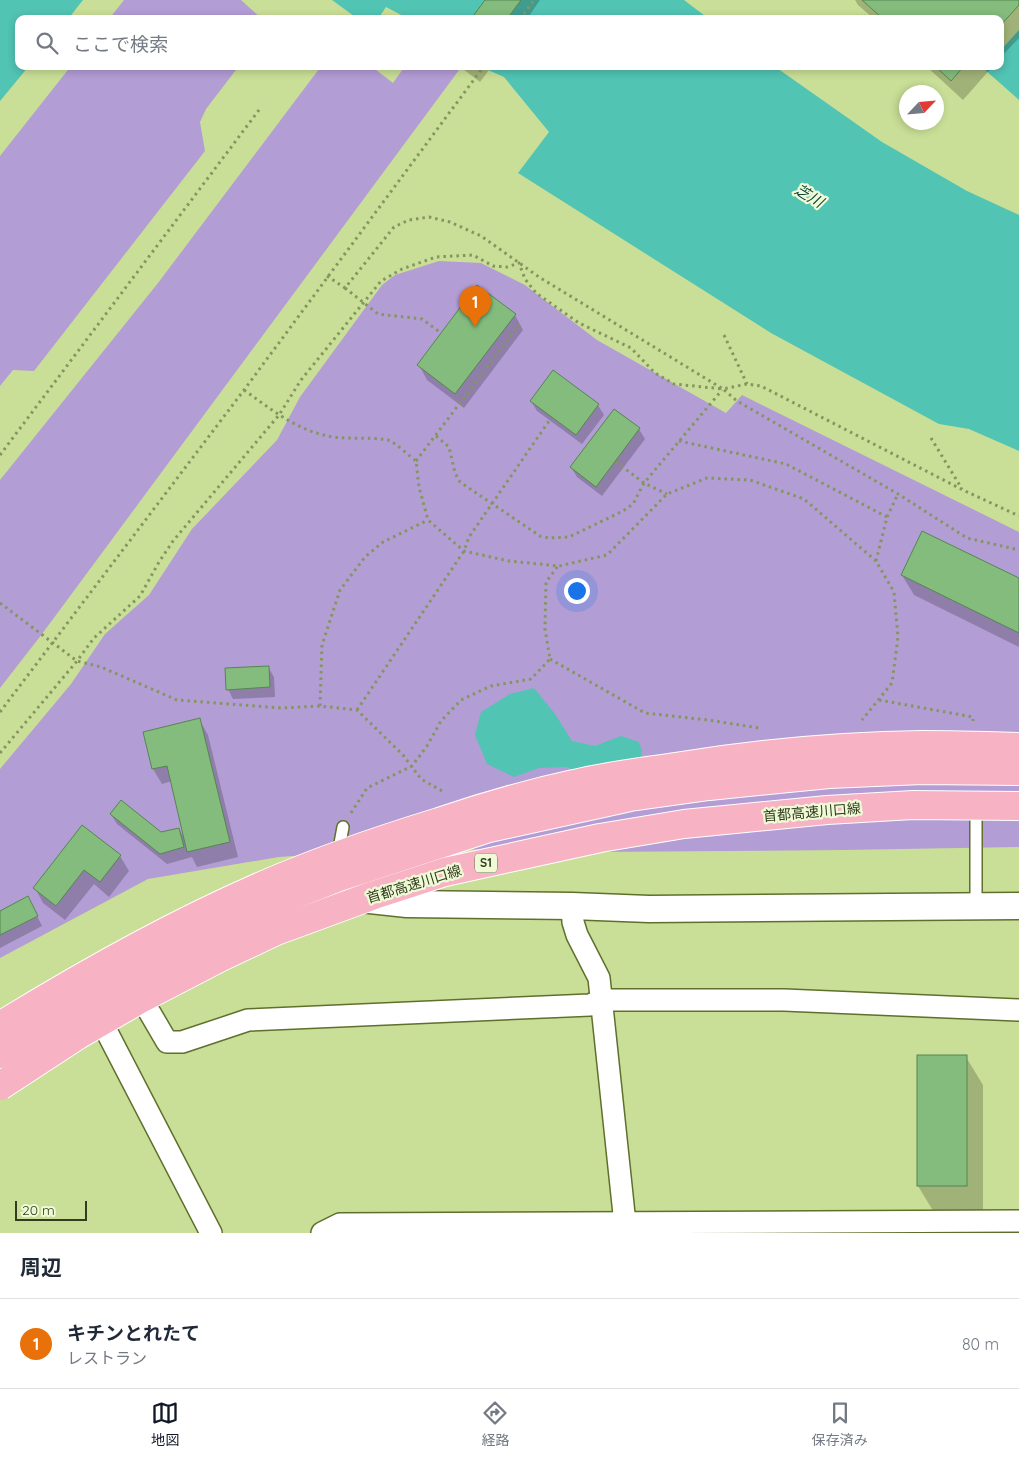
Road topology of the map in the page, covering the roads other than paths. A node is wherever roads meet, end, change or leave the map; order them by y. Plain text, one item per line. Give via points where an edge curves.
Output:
1 (1019, 747) edge
2 (1019, 771) edge
3 (1019, 808) edge
4 (343, 826) road end
5 (333, 896) junction
6 (407, 904) junction
7 (572, 906) junction
8 (976, 906) junction
9 (1019, 906) edge
10 (74, 966) junction
11 (601, 1000) junction
12 (146, 1006) junction
13 (1019, 1010) edge
14 (0, 1012) edge
15 (0, 1026) edge
16 (105, 1029) junction
17 (0, 1054) edge
18 (0, 1086) edge
19 (0, 1099) edge
20 (1019, 1221) edge
21 (626, 1228) edge
22 (211, 1233) edge
23 (322, 1233) edge

1 - 15 highway, bridge via 920,745 767,755 584,782 493,804 375,842 255,889 127,953
2 - 17 highway, bridge via 922,770 829,774 709,786 630,797 489,828 339,877 210,932 67,1010
3 - 8 lane via 976,809
3 - 18 highway, 首都高速川口線 / S1, bridge via 913,805 684,824 600,838 445,872 276,931 221,957 78,1035
4 - 5 lane
5 - 6 street
5 - 10 street via 234,910
6 - 7 street
6 - 12 street via 340,916 287,935
7 - 8 street via 649,909
7 - 11 street via 577,935 599,978
8 - 9 street
10 - 14 street
10 - 16 street
11 - 12 street via 590,1005 248,1020 182,1042 167,1042
11 - 13 street via 784,1000
11 - 21 street
12 - 16 street
16 - 19 street
16 - 22 street
20 - 21 street
21 - 23 street via 340,1224

